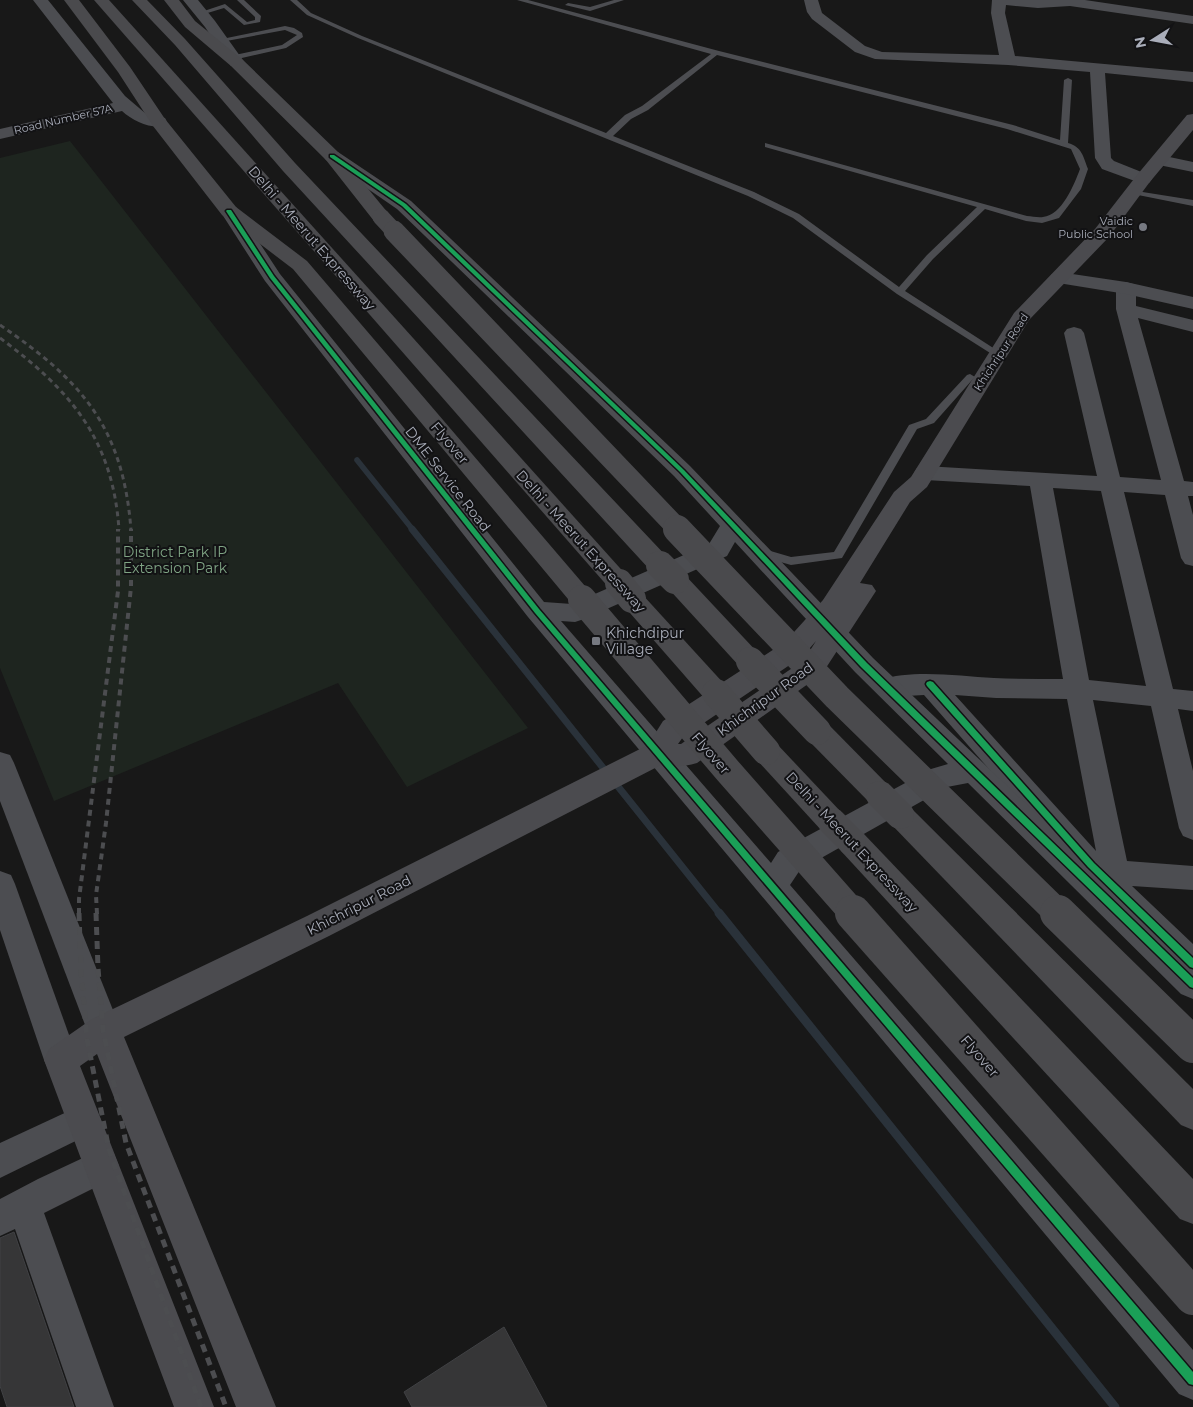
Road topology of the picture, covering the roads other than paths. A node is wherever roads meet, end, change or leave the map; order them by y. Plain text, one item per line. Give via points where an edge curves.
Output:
1 (40, 0) edge
2 (71, 0) edge
3 (101, 0) edge
4 (139, 0) edge
5 (170, 0) edge
6 (232, 0) edge
7 (293, 0) edge
8 (520, 0) edge
9 (621, 0) edge
10 (811, 0) edge
11 (999, 0) edge
12 (241, 1) edge
13 (559, 2) dead end
14 (226, 6) junction
15 (196, 7) edge
16 (1193, 20) edge
17 (221, 40) junction
18 (716, 53) junction
19 (1008, 60) junction
20 (235, 61) junction
21 (1097, 68) junction
22 (1193, 77) edge
23 (1068, 80) dead end
24 (120, 100) junction
25 (1193, 119) edge
26 (0, 122) edge
27 (159, 122) junction
28 (0, 134) edge
29 (608, 136) junction
30 (1064, 143) junction
31 (768, 145) dead end
32 (332, 156) junction
33 (1160, 160) junction
34 (1193, 166) edge
35 (1138, 185) junction
36 (1193, 203) edge
37 (983, 206) junction
38 (230, 211) junction
39 (1059, 278) junction
40 (900, 292) junction
41 (1126, 299) junction
42 (1193, 303) edge
43 (1193, 326) edge
44 (1074, 333) dead end
45 (998, 354) junction
46 (970, 377) dead end
47 (922, 478) junction
48 (1040, 480) junction
49 (1109, 484) junction
50 (1184, 489) edge
51 (733, 525) junction
52 (757, 551) junction
53 (1193, 558) edge
54 (537, 611) junction
55 (827, 626) junction
56 (930, 684) junction
57 (888, 687) junction
58 (1078, 689) junction
59 (1163, 698) junction
60 (1193, 701) edge
61 (658, 753) junction
62 (0, 763) edge
63 (973, 771) junction
64 (1193, 828) edge
65 (1103, 868) junction
66 (1193, 878) edge
67 (0, 884) edge
68 (772, 887) junction
69 (1193, 964) edge
70 (1193, 984) edge
71 (104, 1030) junction
72 (1193, 1045) edge
73 (61, 1060) junction
74 (1193, 1114) edge
75 (84, 1120) junction
76 (0, 1161) edge
77 (102, 1166) junction
78 (1193, 1206) edge
79 (12, 1211) edge
80 (1193, 1297) edge
81 (1193, 1380) edge
82 (95, 1407) edge
83 (194, 1407) edge
84 (256, 1407) edge

1 - 24 street
2 - 27 highway, Flyover
3 - 78 highway, Delhi - Meerut Expressway, bridge via 766,751
4 - 74 highway, Delhi - Meerut Expressway, bridge via 289,167 750,661
5 - 20 highway via 190,24
6 - 15 lane
7 - 29 lane via 309,14 360,37
8 - 18 lane
9 - 13 lane via 590,9
10 - 19 street via 817,16 870,54
11 - 16 street via 1038,4 1070,2
11 - 19 street via 998,13
12 - 14 lane
12 - 14 lane via 259,17 258,21 246,24
14 - 15 lane
15 - 17 street
17 - 20 street
17 - 20 lane via 285,28 300,34 291,44
18 - 29 lane via 645,108 628,117
18 - 30 lane via 1001,124
19 - 21 street
20 - 32 highway
21 - 22 street
21 - 35 street via 1105,162
23 - 30 lane
24 - 26 street, Road Number 57A
24 - 27 street via 139,117
24 - 28 street, Road Number 57A
25 - 33 main road, Khichripur Road
27 - 38 highway, Flyover
29 - 40 lane via 752,194 796,216
30 - 37 lane via 1078,152 1084,170 1077,190 1056,216 1042,220 1026,218
31 - 37 lane
32 - 51 street via 404,205 682,471
32 - 72 highway, bridge via 381,217 837,697
33 - 34 street
33 - 35 main road, Khichripur Road
35 - 36 lane
35 - 39 main road, Khichripur Road via 1102,232
37 - 40 lane via 930,257
38 - 54 street, DME Service Road via 272,277
38 - 80 highway, Flyover, bridge via 300,265 674,710
39 - 41 street
39 - 45 main road, Khichripur Road via 1021,317
40 - 45 lane
41 - 42 street
41 - 43 street
41 - 50 street
44 - 49 street
45 - 47 main road, Khichripur Road
46 - 52 lane via 930,421 913,427 838,556 791,561
47 - 48 street
47 - 55 main road, Khichripur Road via 920,502
48 - 49 street
48 - 58 street
49 - 50 street
49 - 59 street
50 - 53 street
51 - 52 street
51 - 54 street via 718,550 575,613
52 - 55 street
54 - 61 street, DME Service Road
55 - 57 street
55 - 61 main road, Khichripur Road via 673,728
56 - 57 street
56 - 58 street
56 - 65 street
57 - 63 street
58 - 59 street
58 - 65 street
59 - 60 street
59 - 64 street
61 - 68 street, DME Service Road
61 - 71 main road, Khichripur Road via 318,926
62 - 71 street
63 - 68 street via 941,777 789,861
63 - 70 street
65 - 66 street
65 - 69 street
67 - 73 street
68 - 81 street, DME Service Road
71 - 73 main road, Khichripur Road
71 - 84 main road
73 - 75 main road
75 - 76 street
75 - 77 main road
77 - 79 street
77 - 83 main road
79 - 82 street

